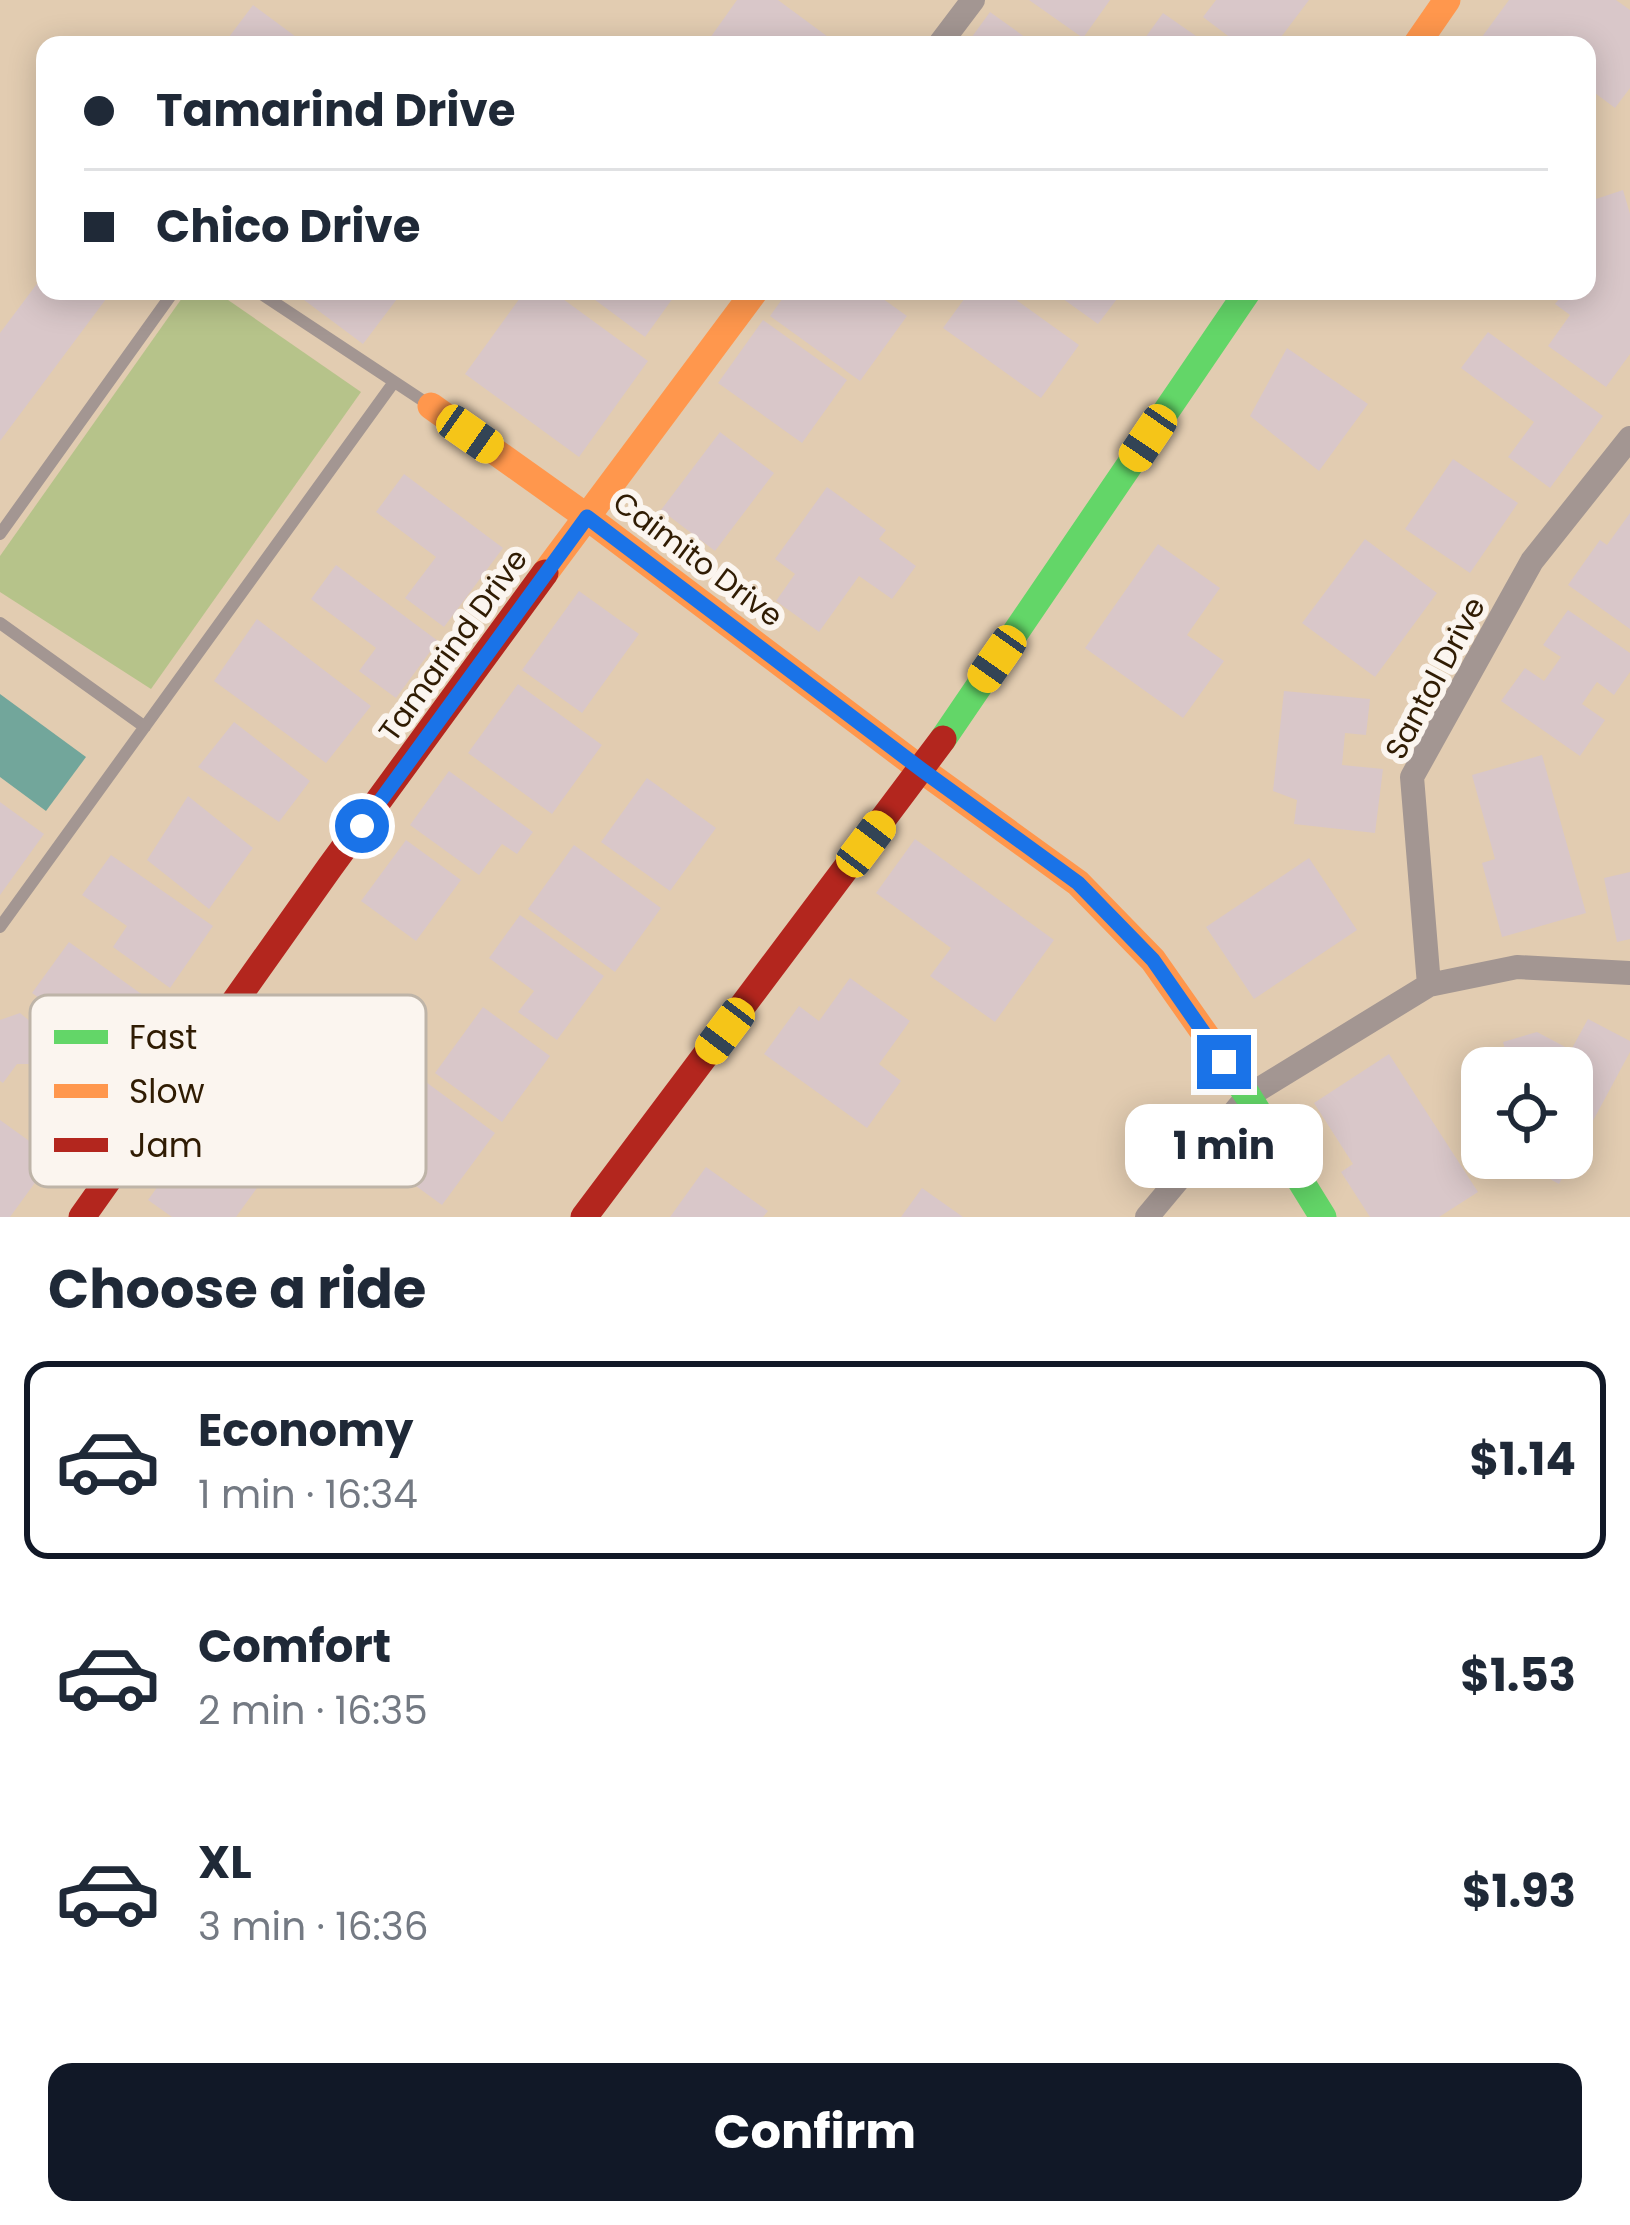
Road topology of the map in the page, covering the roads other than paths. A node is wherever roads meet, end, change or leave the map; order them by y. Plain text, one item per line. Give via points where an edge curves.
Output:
1 (973, 0) edge
2 (1447, 0) edge
3 (946, 36) edge
4 (1422, 36) edge
5 (167, 300) edge
6 (271, 300) edge
7 (748, 300) edge
8 (1242, 300) edge
9 (394, 382) junction
10 (431, 406) joint
11 (1630, 438) edge
12 (587, 517) junction
13 (0, 534) edge
14 (0, 623) edge
15 (146, 727) junction
16 (922, 770) junction
17 (0, 927) edge
18 (1630, 973) edge
19 (1429, 985) junction
20 (239, 995) edge
21 (1248, 1096) junction
22 (103, 1187) edge
23 (82, 1217) edge
24 (584, 1217) edge
25 (1147, 1217) edge
26 (1323, 1217) edge

1 - 3 street
2 - 4 street
5 - 13 lane
6 - 9 lane
7 - 12 street, Tamarind Drive
8 - 16 street
9 - 10 lane
9 - 15 lane
10 - 12 street, Caimito Drive
11 - 19 street, Santol Drive via 1532,561 1412,777
12 - 16 street, Caimito Drive
12 - 20 street, Tamarind Drive
14 - 15 lane
15 - 17 lane
16 - 21 street, Caimito Drive via 1078,883 1153,960
16 - 24 street
18 - 19 street via 1517,967
19 - 21 street
21 - 25 street
21 - 26 street, Caimito Drive
22 - 23 street, Tamarind Drive

